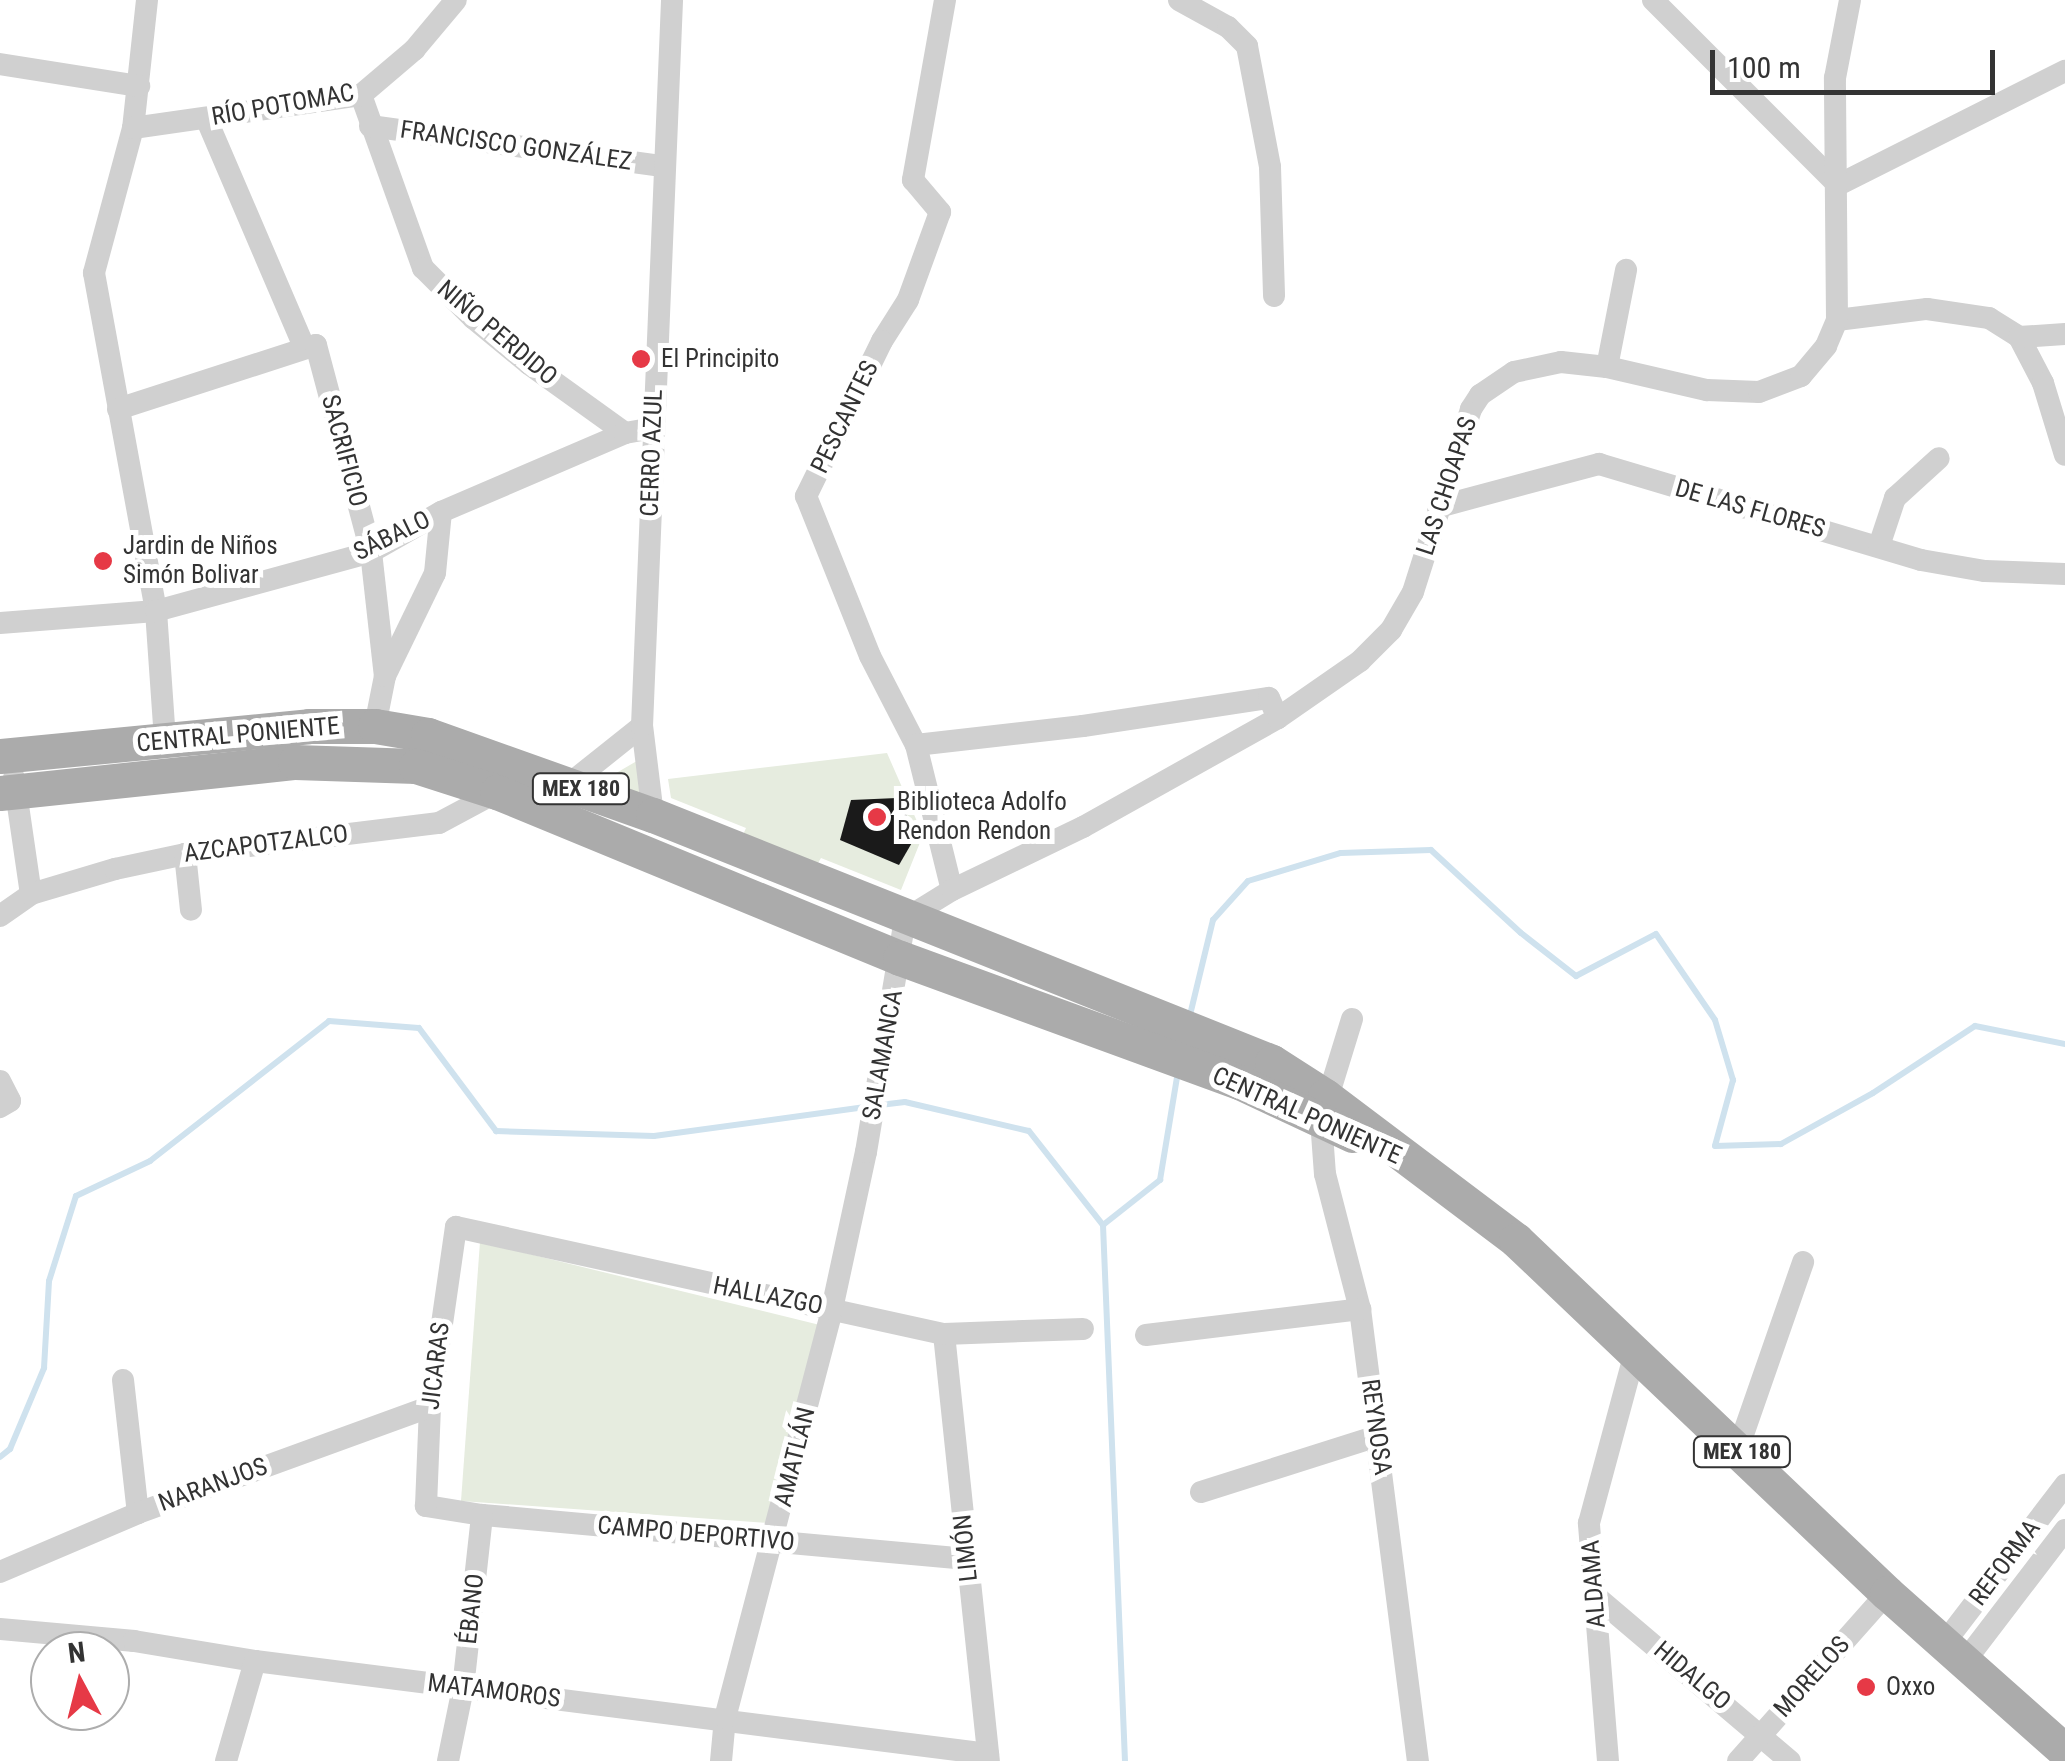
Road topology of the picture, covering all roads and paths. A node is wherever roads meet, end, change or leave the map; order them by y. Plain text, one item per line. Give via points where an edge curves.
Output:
1 (146, 0) edge
2 (456, 0) edge
3 (672, 0) edge
4 (945, 0) edge
5 (1180, 0) edge
6 (1653, 0) edge
7 (1850, 0) edge
8 (0, 64) edge
9 (2065, 72) edge
10 (139, 86) junction
11 (361, 95) junction
12 (206, 118) junction
13 (370, 126) junction
14 (133, 128) junction
15 (662, 166) junction
16 (1838, 185) junction
17 (1626, 270) dead end
18 (1274, 296) dead end
19 (1837, 320) junction
20 (2065, 334) edge
21 (2019, 337) junction
22 (310, 346) junction
23 (1607, 367) junction
24 (118, 409) junction
25 (654, 428) junction
26 (625, 433) junction
27 (2065, 455) edge
28 (1939, 458) dead end
29 (1438, 506) junction
30 (442, 512) junction
31 (1880, 546) junction
32 (371, 552) junction
33 (2065, 574) edge
34 (156, 611) junction
35 (0, 623) edge
36 (385, 676) junction
37 (1278, 718) junction
38 (375, 726) junction
39 (642, 726) junction
40 (165, 740) junction
41 (916, 745) junction
42 (5, 756) edge
43 (8, 792) edge
44 (497, 792) junction
45 (556, 798) junction
46 (654, 815) junction
47 (185, 854) junction
48 (952, 890) junction
49 (32, 894) junction
50 (191, 910) dead end
51 (0, 916) edge
52 (905, 919) junction
53 (900, 958) junction
54 (1352, 1018) dead end
55 (1126, 1021) junction
56 (0, 1080) edge
57 (0, 1108) edge
58 (1323, 1108) junction
59 (866, 1152) joint
60 (456, 1227) joint
61 (1803, 1262) dead end
62 (832, 1309) junction
63 (1360, 1310) junction
64 (1083, 1329) dead end
65 (944, 1334) junction
66 (1146, 1334) dead end
67 (1634, 1352) junction
68 (122, 1380) dead end
69 (430, 1407) junction
70 (1378, 1436) junction
71 (1738, 1448) junction
72 (2065, 1485) edge
73 (1202, 1492) dead end
74 (426, 1506) joint
75 (138, 1512) junction
76 (482, 1515) junction
77 (2065, 1530) edge
78 (2024, 1539) junction
79 (774, 1542) junction
80 (2045, 1556) junction
81 (967, 1559) junction
82 (0, 1572) edge
83 (1887, 1593) junction
84 (1593, 1594) junction
85 (0, 1629) edge
86 (1955, 1651) junction
87 (254, 1660) junction
88 (463, 1688) junction
89 (725, 1718) junction
90 (1761, 1734) junction
91 (2065, 1751) edge
92 (989, 1757) edge
93 (226, 1761) edge
94 (448, 1761) edge
95 (721, 1761) edge
96 (1418, 1761) edge
97 (1608, 1761) edge
98 (1738, 1761) edge
99 (1790, 1761) edge

1 - 10 street
2 - 11 street, RÍO POTOMAC via 414,50
3 - 15 street, CERRO AZUL
4 - 41 street, PESCANTES via 914,180 940,212 908,300 806,496 870,656
5 - 18 street via 1228,27 1246,46 1270,167
6 - 16 street
7 - 16 street, LAS CHOAPAS via 1835,78
8 - 10 street
9 - 16 street
10 - 14 street
11 - 12 street, RÍO POTOMAC
11 - 13 street, NIÑO PERDIDO
12 - 14 street, RÍO POTOMAC
12 - 22 street, SACRIFICIO
13 - 15 street, FRANCISCO GONZÁLEZ
13 - 26 street, NIÑO PERDIDO via 423,268 514,352
14 - 24 street via 94,273
15 - 25 street, CERRO AZUL
16 - 19 street, LAS CHOAPAS
17 - 23 street
19 - 21 street via 1928,309 1989,318
19 - 23 street, LAS CHOAPAS via 1801,376 1759,392 1707,390
20 - 21 street
21 - 27 street via 2043,383
22 - 24 street
22 - 32 street, SACRIFICIO
23 - 29 street, LAS CHOAPAS via 1538,364 1491,386 1471,410
24 - 34 street
25 - 26 street, SÁBALO
25 - 39 street, CERRO AZUL
26 - 30 street, SÁBALO
28 - 31 street via 1896,498
29 - 31 street, DE LAS FLORES via 1598,464
29 - 37 street, LAS CHOAPAS via 1413,592 1391,630 1360,661
30 - 32 street, SÁBALO
30 - 36 street, SACRIFICIO via 434,573
31 - 33 street, DE LAS FLORES via 1985,571
32 - 34 street, SÁBALO
32 - 36 street, SACRIFICIO
34 - 35 street, SÁBALO
34 - 40 street
36 - 38 street, SACRIFICIO
37 - 41 street via 1268,698
37 - 48 street, LAS CHOAPAS via 1083,827
38 - 40 main road, CENTRAL PONIENTE / MEX 180
38 - 45 main road, CENTRAL PONIENTE / MEX 180 via 467,746
39 - 45 street
39 - 46 street, CERRO AZUL
40 - 42 main road, CENTRAL PONIENTE / MEX 180
41 - 48 street, PESCANTES
42 - 43 street
43 - 44 main road, CENTRAL PONIENTE / MEX 180 via 363,761 416,766
43 - 49 street
44 - 45 main road, CENTRAL PONIENTE / MEX 180
44 - 47 street, AZCAPOTZALCO via 439,822
45 - 46 main road, CENTRAL PONIENTE / MEX 180
45 - 53 main road, CENTRAL PONIENTE / MEX 180
46 - 52 main road, CENTRAL PONIENTE / MEX 180
47 - 49 street, AZCAPOTZALCO
47 - 50 street
48 - 52 street, LAS CHOAPAS
49 - 51 street, AZCAPOTZALCO
52 - 53 street
52 - 55 main road, CENTRAL PONIENTE / MEX 180
53 - 55 main road, CENTRAL PONIENTE / MEX 180
53 - 59 street, SALAMANCA
54 - 58 street
55 - 58 main road, CENTRAL PONIENTE / MEX 180 via 1243,1066
56 - 57 street via 10,1102
58 - 63 street, REYNOSA via 1325,1174
58 - 67 main road, CENTRAL PONIENTE / MEX 180 via 1516,1240
59 - 62 street, AMATLÁN
60 - 62 street, HALLAZGO
60 - 69 street, JICARAS
61 - 71 street
62 - 65 street, HALLAZGO
62 - 79 street, AMATLÁN
63 - 66 street
63 - 70 street, REYNOSA
64 - 65 street, HALLAZGO
65 - 81 street, LIMÓN
67 - 71 main road, MEX 180
67 - 84 street, ALDAMA via 1590,1523
68 - 75 street
69 - 74 street, JICARAS
69 - 75 street, NARANJOS
70 - 73 street
70 - 96 street, REYNOSA
71 - 83 main road, MEX 180
72 - 78 street, REFORMA
74 - 76 street, CAMPO DEPORTIVO
75 - 82 street, NARANJOS
76 - 79 street, CAMPO DEPORTIVO
76 - 88 street, ÉBANO
77 - 80 street, REFORMA
78 - 80 street
78 - 86 street, REFORMA
79 - 81 street, CAMPO DEPORTIVO
79 - 89 street, AMATLÁN
80 - 86 street, REFORMA
81 - 92 street, LIMÓN
83 - 86 main road, MEX 180
83 - 90 street, MORELOS
84 - 90 street, HIDALGO
84 - 97 street, ALDAMA
85 - 87 street, MATAMOROS
86 - 91 main road, MEX 180
87 - 88 street, MATAMOROS
87 - 93 street
88 - 89 street, MATAMOROS
88 - 94 street, ÉBANO
89 - 92 street, MATAMOROS
89 - 95 street, AMATLÁN
90 - 98 street, MORELOS
90 - 99 street, HIDALGO

